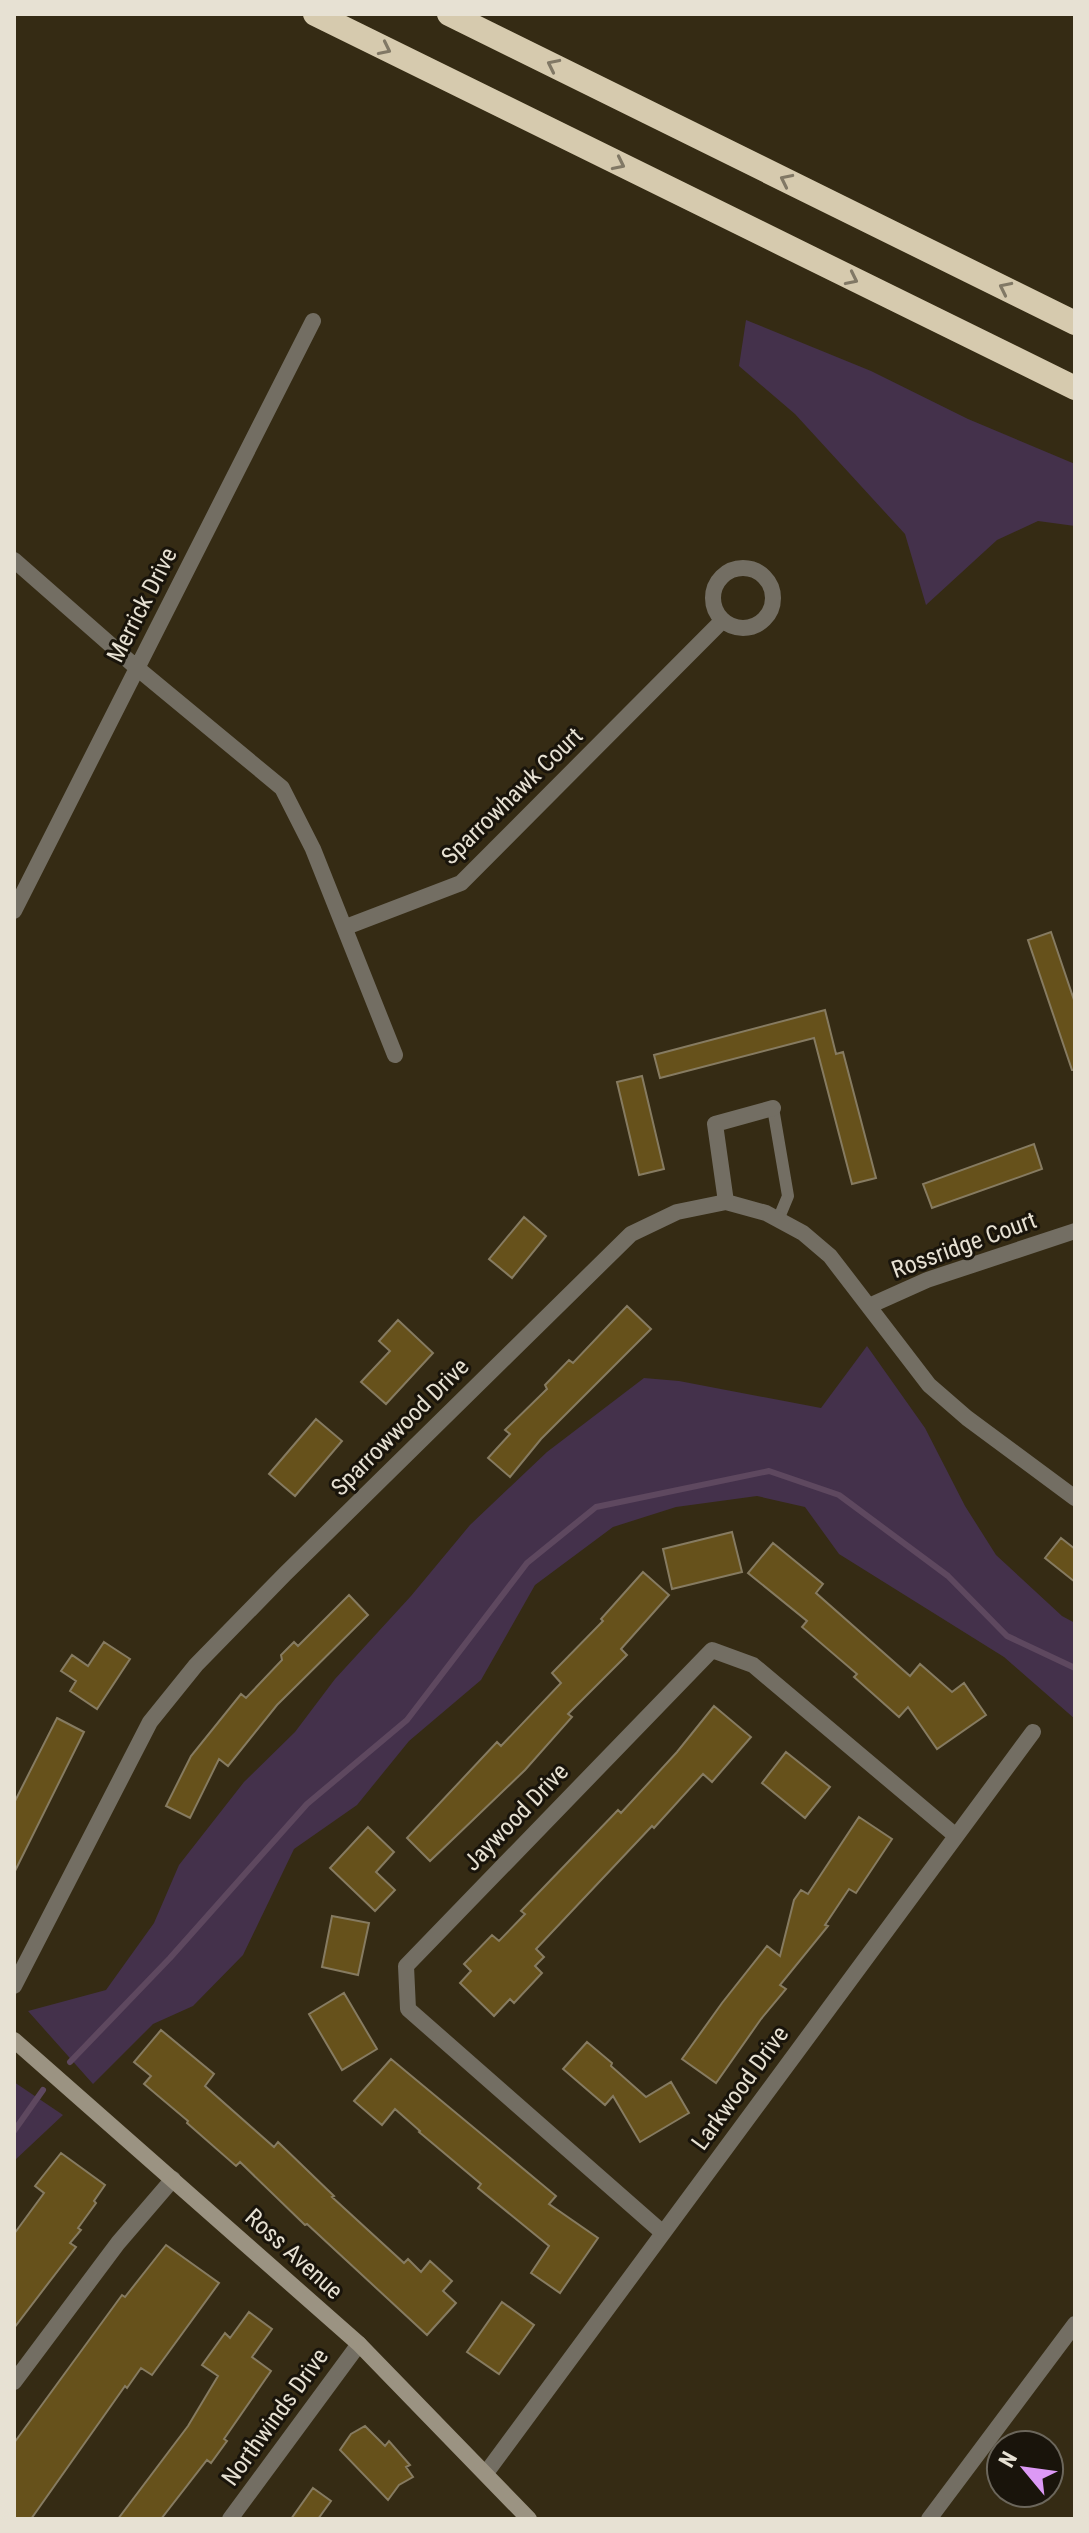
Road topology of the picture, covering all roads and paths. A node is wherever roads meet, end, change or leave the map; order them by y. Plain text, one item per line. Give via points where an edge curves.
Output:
1 (315, 14) edge
2 (449, 14) edge
3 (313, 321) dead end
4 (1075, 323) edge
5 (1075, 388) edge
6 (14, 560) edge
7 (722, 621) dead end
8 (137, 668) junction
9 (14, 911) edge
10 (346, 927) junction
11 (395, 1055) dead end
12 (773, 1108) joint
13 (726, 1202) junction
14 (778, 1220) junction
15 (1075, 1231) edge
16 (869, 1306) junction
17 (1075, 1498) edge
18 (1033, 1732) dead end
19 (956, 1836) junction
20 (14, 1986) edge
21 (14, 2040) edge
22 (173, 2179) junction
23 (663, 2233) junction
24 (1075, 2324) edge
25 (359, 2344) junction
26 (14, 2382) edge
27 (486, 2473) junction
28 (230, 2519) edge
29 (529, 2519) edge
30 (929, 2519) edge

1 -> 5 highway
4 -> 2 highway
3 - 8 street, Merrick Drive
6 - 8 street
7 - 10 street, Sparrowhawk Court via 461,883
8 - 9 street, Merrick Drive
8 - 10 street via 282,788
10 - 11 street
12 - 13 street via 715,1124
12 - 14 lane via 788,1196
13 - 14 street, Sparrowwood Drive
13 - 20 street, Sparrowwood Drive via 677,1212 631,1234 196,1665 150,1722
14 - 16 street, Sparrowwood Drive via 830,1256
15 - 16 street, Rossridge Court via 927,1280
16 - 17 street, Sparrowwood Drive via 929,1385
18 - 19 street, Larkwood Drive
19 - 23 street, Larkwood Drive
19 - 23 street, Jaywood Drive via 753,1665 712,1650 406,1966 408,2009
21 - 22 street, Ross Avenue
22 - 25 street, Ross Avenue
22 - 26 street
23 - 27 street, Larkwood Drive
24 - 30 street
25 - 27 street, Ross Avenue
25 - 28 street, Northwinds Drive
27 - 29 street, Ross Avenue

